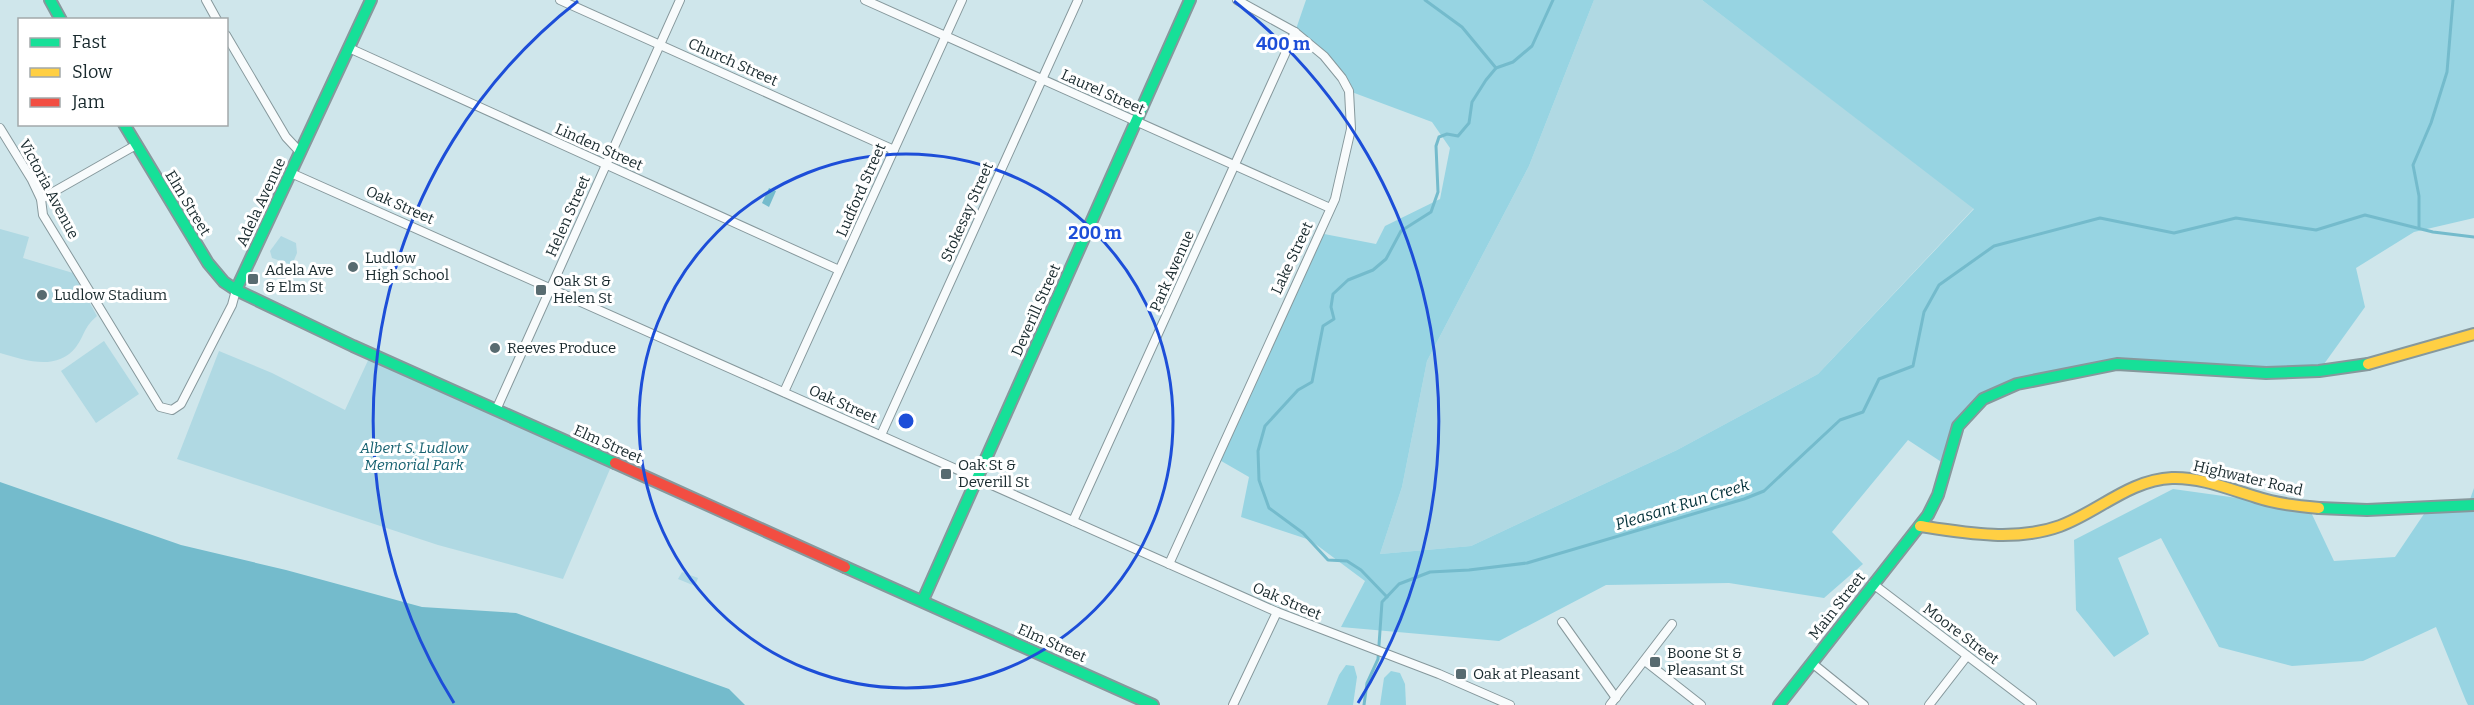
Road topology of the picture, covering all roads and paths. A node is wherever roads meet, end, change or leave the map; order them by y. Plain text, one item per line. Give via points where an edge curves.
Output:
1 (50, 0) edge
2 (206, 0) edge
3 (560, 0) edge
4 (680, 0) edge
5 (865, 0) edge
6 (962, 0) edge
7 (1078, 0) edge
8 (1190, 0) edge
9 (1237, 0) edge
10 (368, 1) edge
11 (60, 18) edge
12 (216, 18) edge
13 (1295, 32) junction
14 (945, 36) junction
15 (228, 38) edge
16 (660, 45) junction
17 (349, 48) junction
18 (1042, 80) junction
19 (1137, 122) junction
20 (125, 126) edge
21 (0, 128) edge
22 (136, 145) junction
23 (894, 150) junction
24 (300, 152) junction
25 (606, 165) junction
26 (1235, 166) junction
27 (291, 173) junction
28 (41, 200) junction
29 (1330, 208) junction
30 (839, 270) junction
31 (551, 287) junction
32 (236, 290) junction
33 (2474, 334) edge
34 (784, 392) junction
35 (172, 410) joint
36 (496, 410) junction
37 (881, 435) junction
38 (977, 478) junction
39 (2474, 505) edge
40 (1073, 521) junction
41 (1920, 526) junction
42 (1169, 564) junction
43 (1874, 584) junction
44 (923, 600) junction
45 (1277, 612) junction
46 (1562, 622) dead end
47 (1672, 624) dead end
48 (1968, 656) junction
49 (1645, 661) junction
50 (1812, 663) junction
51 (1613, 702) edge
52 (1153, 705) edge
53 (1233, 705) edge
54 (1510, 705) edge
55 (1701, 705) edge
56 (1779, 705) edge
57 (1864, 705) edge
58 (1929, 705) edge
59 (2032, 705) edge

1 - 11 main road
2 - 12 street
3 - 16 street, Church Street
4 - 16 street, Helen Street
5 - 14 street, Laurel Street
6 - 14 street, Ludford Street
7 - 18 street, Stokesay Street
8 - 19 main road, Deverill Street
9 - 13 street, Lake Street
10 - 17 main road, Adela Avenue
13 - 26 street, Park Avenue
13 - 29 street, Lake Street via 1324,56 1349,91 1351,129 1340,183
14 - 18 street, Laurel Street
14 - 23 street, Ludford Street
15 - 24 street via 286,137
16 - 23 street, Church Street
16 - 25 street, Helen Street
17 - 24 main road, Adela Avenue
17 - 25 street, Linden Street
18 - 19 street, Laurel Street
18 - 37 street, Stokesay Street
19 - 26 street, Laurel Street
19 - 38 main road, Deverill Street
20 - 22 main road, Elm Street
21 - 28 street, Victoria Avenue
22 - 28 street
22 - 32 main road, Elm Street via 213,270
23 - 30 street, Ludford Street
24 - 27 main road, Adela Avenue
25 - 30 street, Linden Street
25 - 31 street, Helen Street
26 - 29 street, Laurel Street
26 - 40 street, Park Avenue
27 - 31 street, Oak Street
27 - 32 main road, Adela Avenue
28 - 35 street, Victoria Avenue via 43,215 145,384 160,407
29 - 42 street, Lake Street
30 - 34 street, Ludford Street
31 - 34 street, Oak Street
31 - 36 street, Helen Street
32 - 35 street, Adela Avenue via 181,404
32 - 36 main road, Elm Street
33 - 41 main road, Main Street via 2362,365 2319,371 2266,373 2117,364 2018,384 1983,399 1958,426 1938,495
34 - 37 street, Oak Street
36 - 44 main road, Elm Street
37 - 38 street, Oak Street
38 - 40 street, Oak Street
38 - 44 main road, Deverill Street
39 - 41 main road, Highwater Road via 2309,508 2175,478 2142,484 2078,519 2039,532 1972,532
40 - 42 street, Oak Street
41 - 43 main road, Main Street
42 - 45 street, Oak Street
43 - 48 street, Moore Street
43 - 50 main road, Main Street
44 - 52 main road, Elm Street
45 - 53 street
45 - 54 street, Oak Street
46 - 51 street
47 - 49 street
48 - 58 street
48 - 59 street, Moore Street
49 - 51 street
49 - 55 street
50 - 56 main road, Main Street
50 - 57 street

